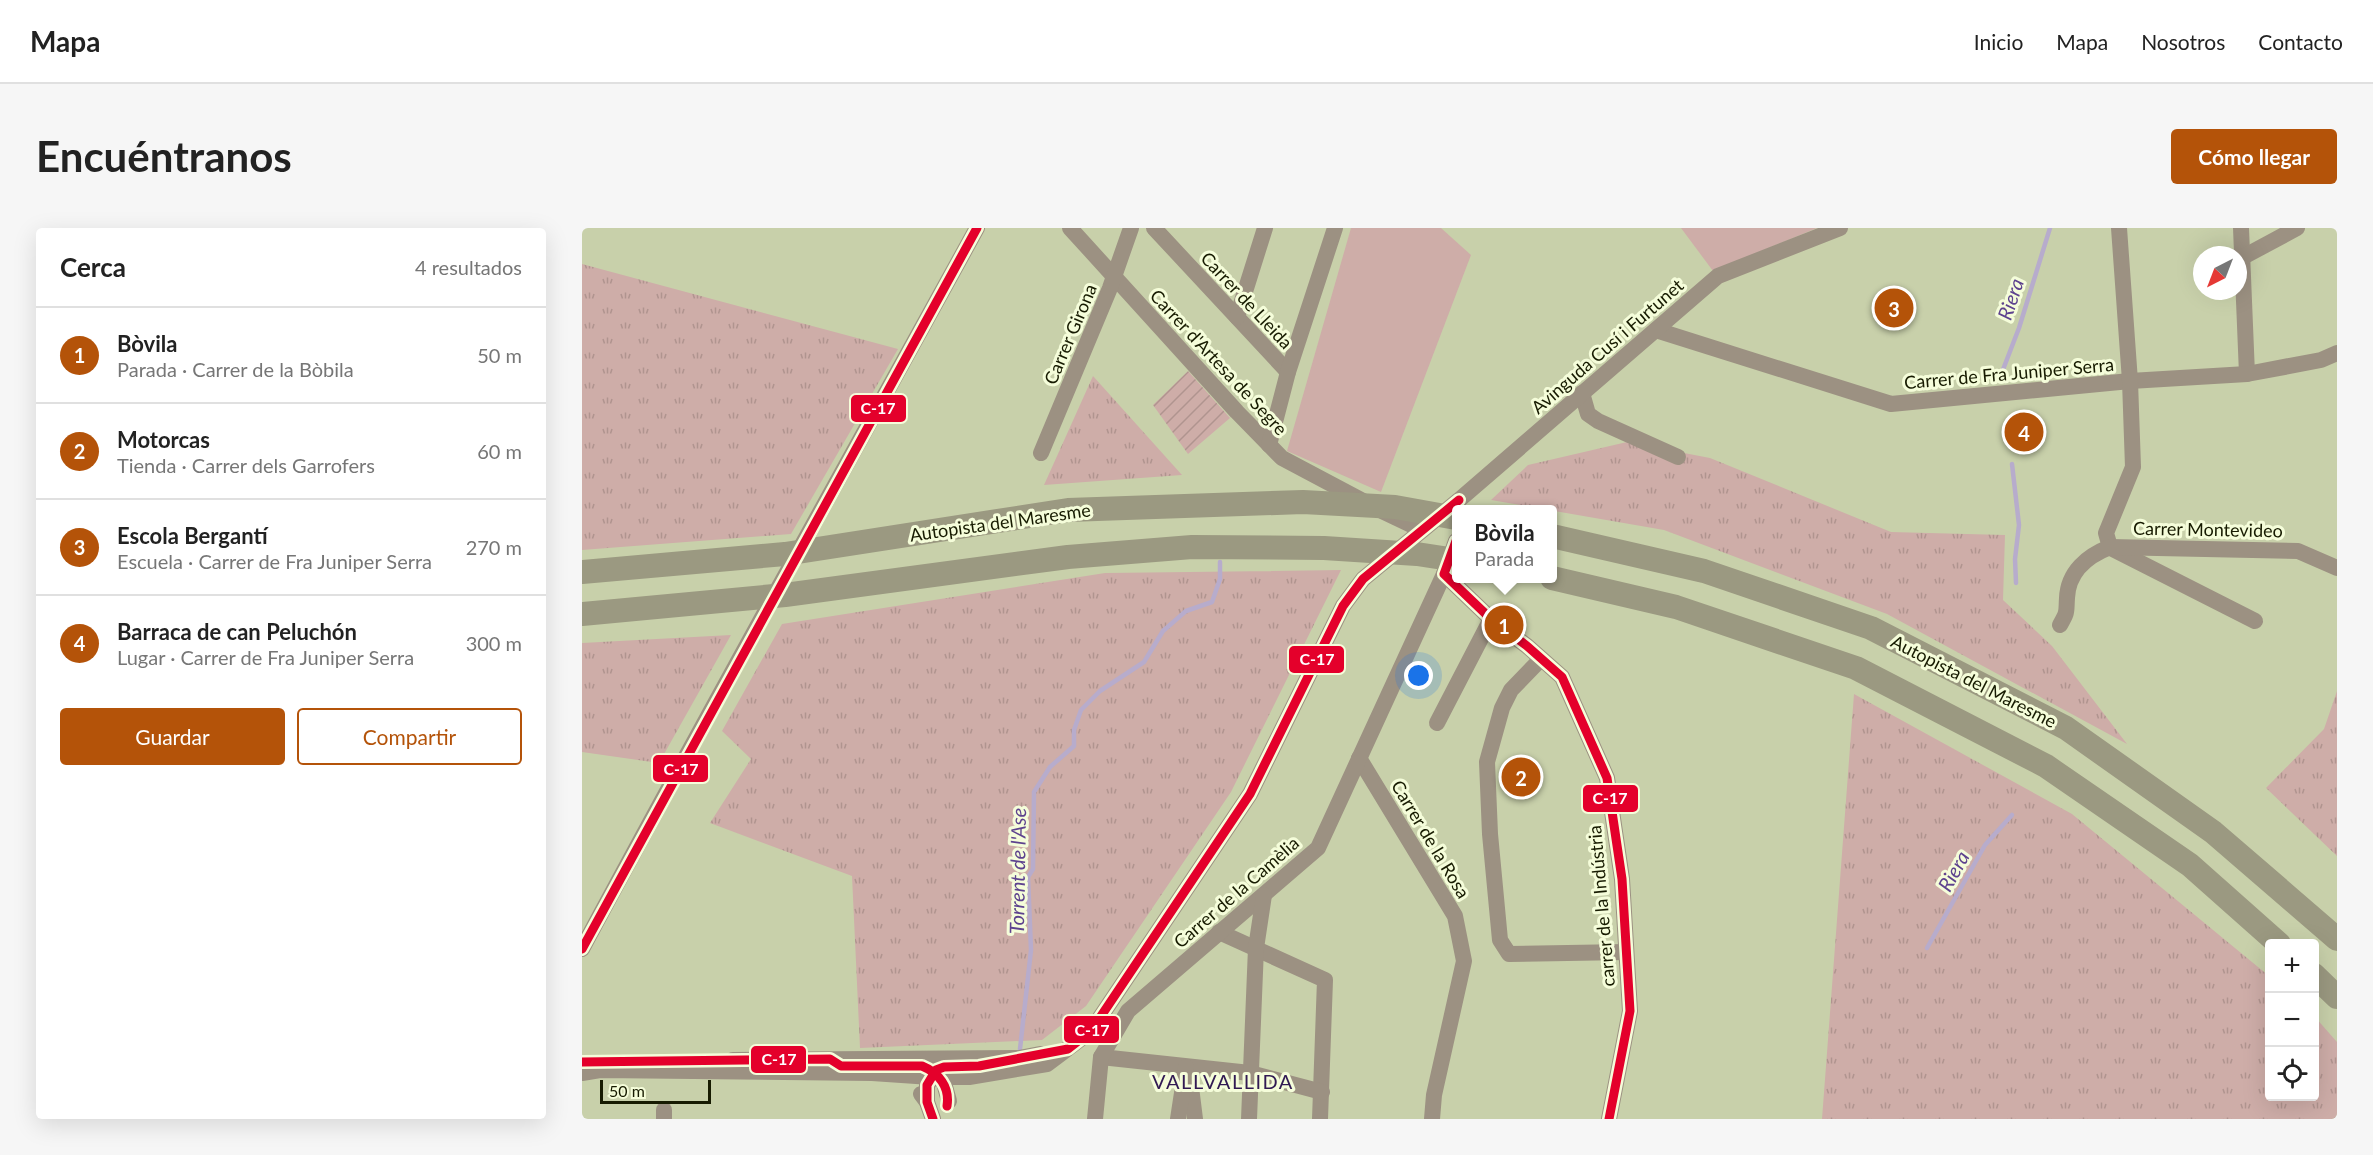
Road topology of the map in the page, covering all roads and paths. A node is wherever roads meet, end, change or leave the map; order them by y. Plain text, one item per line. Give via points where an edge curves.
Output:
1 (977, 228) edge
2 (1070, 228) edge
3 (1131, 228) edge
4 (1154, 228) edge
5 (1265, 228) edge
6 (1335, 228) edge
7 (1840, 228) edge
8 (2119, 228) edge
9 (2241, 228) edge
10 (2297, 228) edge
11 (2242, 246) edge
12 (2247, 255) edge
13 (1114, 277) junction
14 (2244, 300) edge
15 (1237, 317) junction
16 (1656, 330) junction
17 (2337, 353) edge
18 (1288, 372) junction
19 (2247, 374) junction
20 (2130, 381) junction
21 (1582, 393) junction
22 (1269, 445) junction
23 (1041, 453) dead end
24 (1678, 457) dead end
25 (1462, 505) edge
26 (1452, 509) edge
27 (1452, 512) edge
28 (1422, 530) junction
29 (1557, 537) edge
30 (2110, 547) junction
31 (1450, 567) edge
32 (2337, 568) edge
33 (582, 572) edge
34 (1557, 579) edge
35 (1463, 583) edge
36 (582, 614) edge
37 (1491, 619) junction
38 (2255, 621) dead end
39 (2060, 625) dead end
40 (1545, 663) junction
41 (1437, 723) dead end
42 (1359, 758) junction
43 (1264, 895) junction
44 (1219, 932) junction
45 (2273, 939) edge
46 (2337, 939) edge
47 (1256, 948) junction
48 (582, 949) edge
49 (1626, 952) junction
50 (1068, 1049) junction
51 (1101, 1057) junction
52 (1019, 1058) junction
53 (830, 1059) junction
54 (582, 1062) edge
55 (582, 1073) edge
56 (872, 1073) junction
57 (1185, 1073) junction
58 (1250, 1073) junction
59 (935, 1076) junction
60 (969, 1077) junction
61 (1322, 1092) junction
62 (949, 1101) junction
63 (927, 1102) junction
64 (933, 1119) edge
65 (944, 1119) edge
66 (1095, 1119) edge
67 (1178, 1119) edge
68 (1195, 1119) edge
69 (1249, 1119) edge
70 (1320, 1119) edge
71 (1432, 1119) edge
72 (1609, 1119) edge

1 - 48 street via 704,719
2 - 13 street, Carrer d'Artesa de Segre
3 - 13 street, Carrer Girona
4 - 15 street, Carrer de Lleida
5 - 15 street
6 - 18 street
7 - 16 street, Avinguda Cusí i Furtunet via 1718,276
8 - 20 street
9 - 11 street
10 - 12 street
13 - 22 street, Carrer d'Artesa de Segre
13 - 23 street, Carrer Girona
14 - 19 street
15 - 18 street, Carrer de Lleida
16 - 20 street, Carrer de Fra Juniper Serra via 1891,404
16 - 21 street, Avinguda Cusí i Furtunet
17 - 19 street, Carrer de Fra Juniper Serra
18 - 22 street
19 - 20 street, Carrer de Fra Juniper Serra
20 - 30 street via 2133,467 2106,533
21 - 24 street via 1588,414 1598,421
21 - 25 street, Avinguda Cusí i Furtunet
22 - 28 street, Carrer d'Artesa de Segre via 1282,458
26 - 33 highway, Autopista del Maresme via 1303,502 1068,510 785,554
27 - 28 street, Avinguda Cusí i Furtunet
28 - 50 street, Avinguda Cusí i Furtunet via 1363,579 1343,606 1250,794 1091,1031
29 - 46 highway, Autopista del Maresme via 1704,571 1871,628 2066,728 2213,832
30 - 32 street, Carrer Montevideo via 2298,551
30 - 38 street
30 - 39 street via 2092,554 2076,572 2067,597 2067,613
31 - 36 highway via 1417,554 1324,548 1192,547 1068,557 785,596
31 - 42 street, Carrer de la Camèlia
34 - 45 highway via 1676,607 1856,668 2046,766 2190,865
35 - 37 street, carrer de la Indústria
37 - 40 street, carrer de la Indústria
37 - 41 street
40 - 49 street, carrer de la Indústria via 1562,677 1606,778 1622,879
40 - 49 street via 1511,690 1486,762 1500,940 1509,954
42 - 43 street, Carrer de la Camèlia via 1318,848
42 - 71 street, Carrer de la Rosa via 1455,916 1464,961
43 - 44 street, Carrer de la Camèlia
43 - 47 street
44 - 47 street
44 - 51 street, Carrer de la Camèlia via 1128,1011
47 - 58 street
47 - 61 street via 1325,980
49 - 72 street, carrer de la Indústria via 1630,1011
50 - 52 street
50 - 60 street, Avinguda Cusí i Furtunet via 1047,1064
51 - 57 street
51 - 66 street
52 - 53 street
52 - 59 street via 979,1066 944,1067
53 - 54 street
53 - 59 street via 841,1066 922,1066
55 - 56 street
56 - 59 street
56 - 63 street via 908,1081
57 - 58 street
57 - 67 street
57 - 68 street
58 - 61 street
58 - 69 street
59 - 60 street, Avinguda Cusí i Furtunet
59 - 62 street via 944,1083
59 - 63 street via 927,1085
60 - 62 street
61 - 70 street
62 - 65 street
63 - 64 street

